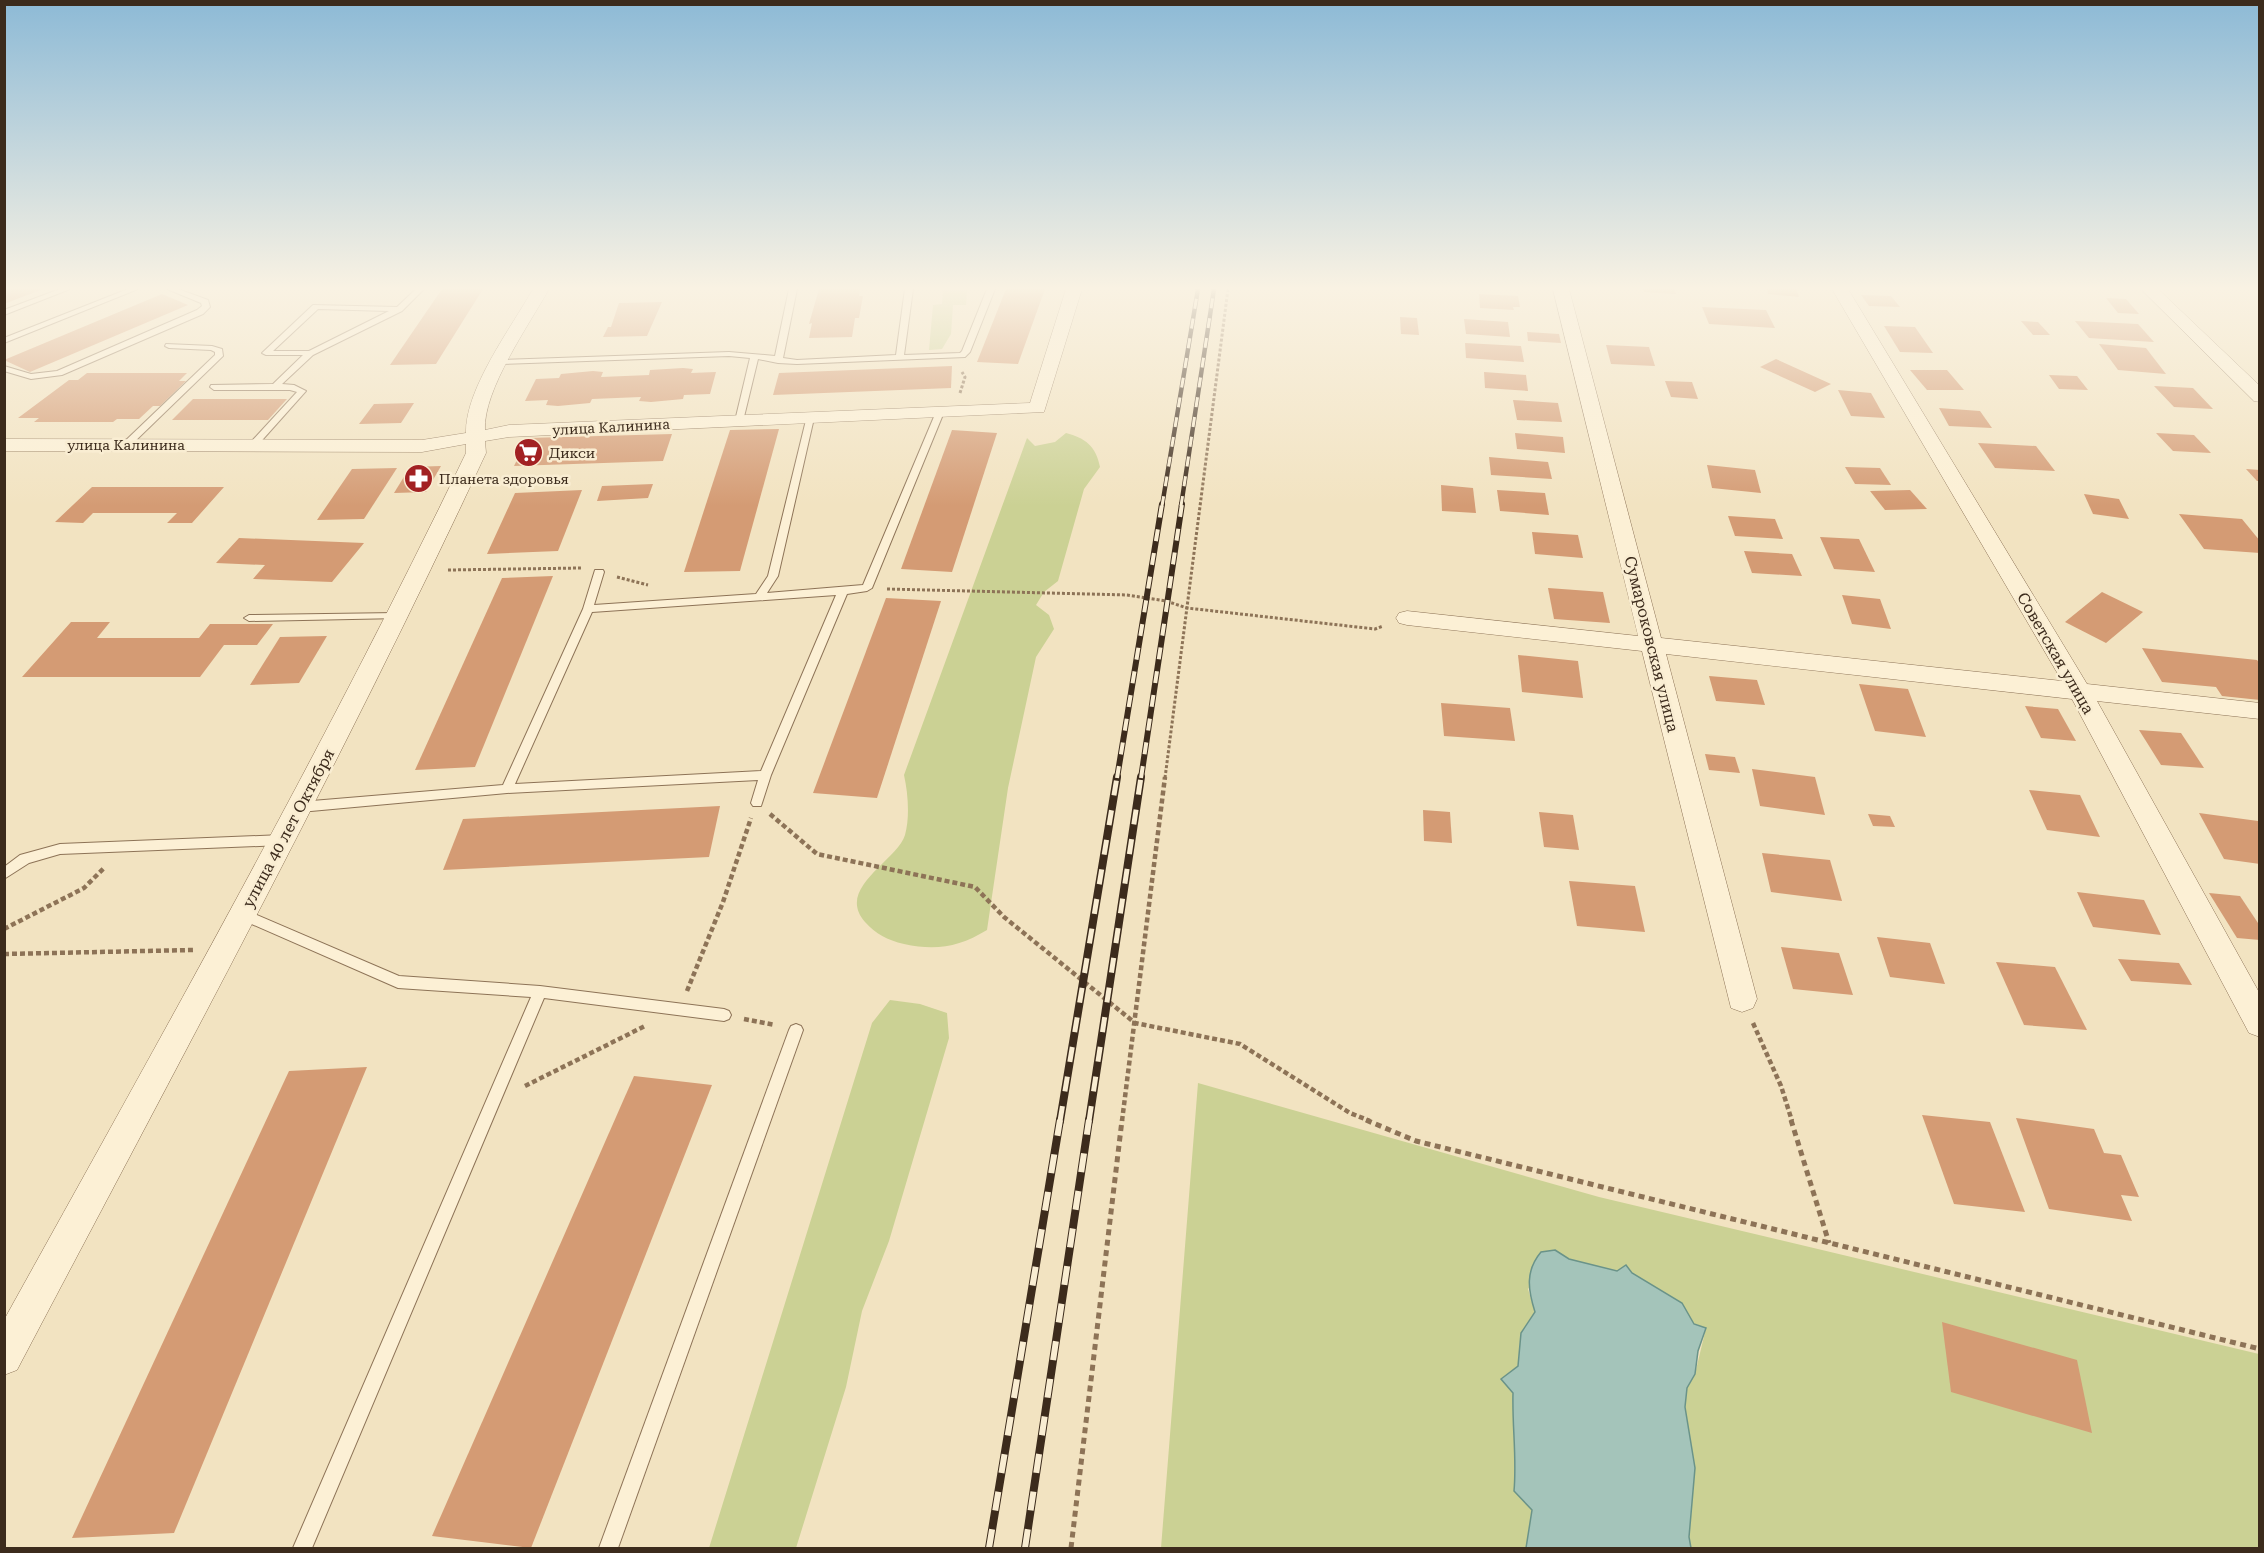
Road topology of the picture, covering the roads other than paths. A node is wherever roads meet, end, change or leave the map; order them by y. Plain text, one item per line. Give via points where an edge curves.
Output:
1 (86, 361) edge
2 (213, 361) edge
3 (301, 361) edge
4 (515, 361) edge
5 (754, 361) edge
6 (1052, 361) edge
7 (1580, 361) edge
8 (1883, 361) edge
9 (2223, 361) edge
10 (500, 362) joint
11 (4, 368) edge
12 (214, 387) dead end
13 (275, 387) junction
14 (2259, 397) edge
15 (940, 412) junction
16 (810, 418) junction
17 (739, 421) junction
18 (476, 437) junction
19 (4, 445) edge
20 (126, 445) junction
21 (253, 445) junction
22 (599, 572) dead end
23 (843, 591) junction
24 (760, 596) junction
25 (588, 609) junction
26 (397, 616) junction
27 (249, 618) dead end
28 (1407, 618) road end
29 (1652, 645) junction
30 (2080, 692) junction
31 (2259, 711) edge
32 (765, 775) junction
33 (507, 789) junction
34 (757, 803) road end
35 (300, 807) junction
36 (282, 840) junction
37 (4, 874) edge
38 (243, 914) junction
39 (540, 992) junction
40 (1742, 999) road end
41 (724, 1015) road end
42 (2259, 1023) edge
43 (796, 1030) road end
44 (9, 1344) edge
45 (303, 1548) edge
46 (608, 1548) edge

1 - 11 lane via 40,378 22,377
2 - 20 lane
3 - 13 lane
4 - 10 lane
5 - 17 lane
6 - 15 street, улица Калинина via 1038,408
7 - 29 street, Сумароковская улица
8 - 30 street, Советская улица
9 - 14 street
10 - 18 street, улица 40 лет Октября via 474,415
12 - 13 lane
13 - 21 lane via 302,391
15 - 16 street, улица Калинина
15 - 23 lane via 867,588
16 - 17 street, улица Калинина
16 - 24 lane via 773,576
17 - 18 street, улица Калинина via 508,431
18 - 21 street, улица Калинина via 422,446
18 - 26 street, улица 40 лет Октября via 476,453
19 - 20 street, улица Калинина
20 - 21 street, улица Калинина
22 - 25 lane
23 - 24 lane
23 - 32 lane
24 - 25 lane
25 - 33 lane
26 - 27 lane
26 - 35 street, улица 40 лет Октября
28 - 29 street
29 - 30 street
29 - 40 street, Сумароковская улица
30 - 31 street
30 - 42 street, Советская улица
32 - 33 lane
32 - 34 lane
33 - 35 lane
35 - 36 street, улица 40 лет Октября
36 - 37 lane via 60,849 25,859
36 - 38 street, улица 40 лет Октября
38 - 39 lane via 398,982
38 - 44 street, улица 40 лет Октября
39 - 41 lane
39 - 45 lane
43 - 46 lane

